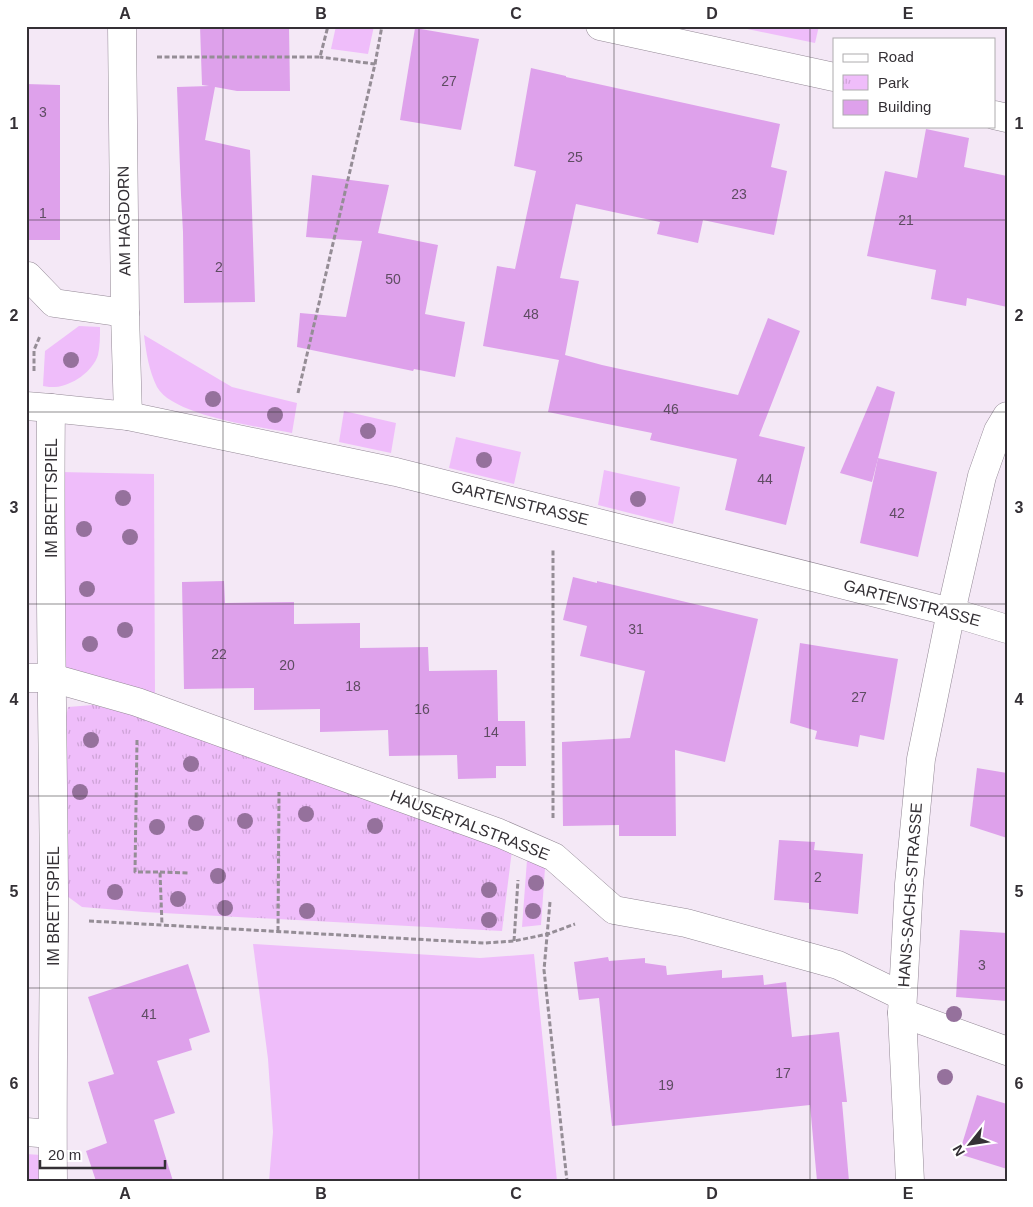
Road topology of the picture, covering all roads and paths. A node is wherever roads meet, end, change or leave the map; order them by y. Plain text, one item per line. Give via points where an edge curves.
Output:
1 (122, 26) edge
2 (328, 26) edge
3 (382, 26) edge
4 (600, 26) edge
5 (320, 57) junction
6 (122, 58) junction
7 (375, 64) junction
8 (833, 77) edge
9 (26, 276) edge
10 (54, 303) junction
11 (125, 313) junction
12 (298, 394) dead end
13 (36, 407) edge
14 (128, 416) junction
15 (1007, 416) edge
16 (553, 511) junction
17 (951, 612) junction
18 (1007, 629) edge
19 (39, 678) edge
20 (137, 702) junction
21 (280, 753) junction
22 (522, 843) junction
23 (554, 857) junction
24 (160, 872) junction
25 (190, 872) dead end
26 (54, 919) junction
27 (162, 925) junction
28 (278, 931) junction
29 (514, 941) junction
30 (902, 1004) junction
31 (1007, 1051) edge
32 (39, 1133) edge
33 (53, 1181) edge
34 (567, 1181) edge
35 (910, 1181) edge

1 - 6 street, AM HAGDORN
2 - 5 path
3 - 7 path
4 - 8 street
5 - 6 path
5 - 7 path
6 - 11 street, AM HAGDORN
7 - 12 path
9 - 10 street
10 - 11 street
10 - 13 path via 34,350
11 - 14 street, AM HAGDORN
13 - 14 street, GARTENSTRASSE
13 - 19 street, IM BRETTSPIEL via 50,486
14 - 16 street, GARTENSTRASSE via 396,472
15 - 17 street, HANS-SACHS-STRASSE via 998,431 982,476
16 - 17 street, GARTENSTRASSE
16 - 23 path
17 - 18 street, GARTENSTRASSE
17 - 30 street, HANS-SACHS-STRASSE via 921,759
19 - 20 street, HAUSERTALSTRASSE
19 - 26 street, IM BRETTSPIEL
20 - 21 street, HAUSERTALSTRASSE
20 - 24 path via 135,872
21 - 22 street, HAUSERTALSTRASSE
21 - 28 path
22 - 23 street, HAUSERTALSTRASSE
22 - 29 path
23 - 30 street, HAUSERTALSTRASSE via 614,910 686,924 838,966
24 - 25 path
24 - 27 path
26 - 27 path
26 - 32 street, IM BRETTSPIEL
27 - 28 path
28 - 29 path via 485,943
29 - 34 path via 548,934 544,970
30 - 31 street, HAUSERTALSTRASSE
30 - 35 street, HANS-SACHS-STRASSE
32 - 33 street, IM BRETTSPIEL

